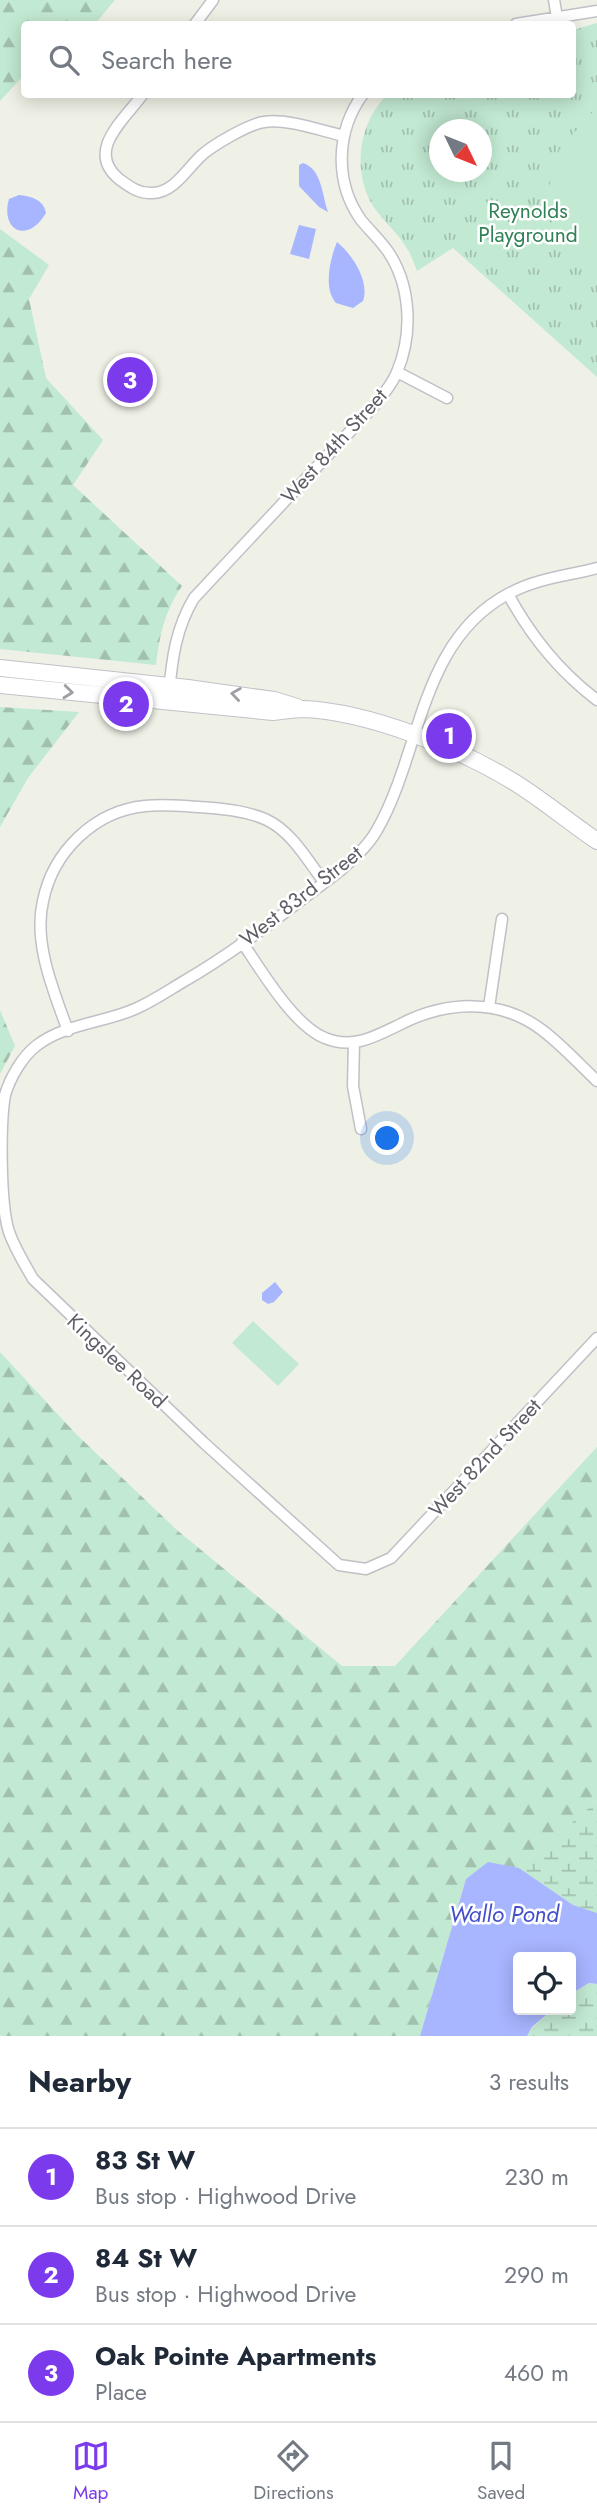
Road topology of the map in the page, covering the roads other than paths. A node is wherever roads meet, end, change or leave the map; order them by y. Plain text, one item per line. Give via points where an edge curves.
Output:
1 (213, 0) edge
2 (554, 0) edge
3 (597, 11) edge
4 (557, 17) junction
5 (197, 21) edge
6 (534, 21) edge
7 (140, 98) edge
8 (361, 98) edge
9 (344, 136) junction
10 (397, 372) junction
11 (447, 398) dead end
12 (597, 568) edge
13 (508, 594) junction
14 (0, 668) edge
15 (0, 685) edge
16 (170, 685) junction
17 (597, 700) edge
18 (168, 702) junction
19 (302, 709) junction
20 (414, 735) junction
21 (597, 841) edge
22 (324, 883) junction
23 (502, 919) dead end
24 (242, 942) junction
25 (489, 1007) junction
26 (68, 1031) junction
27 (354, 1042) junction
28 (14, 1076) joint
29 (597, 1081) edge
30 (362, 1129) dead end
31 (597, 1338) edge
32 (366, 1569) joint

1 - 5 street
2 - 4 street
3 - 4 street
4 - 6 street
7 - 9 street via 106,144 104,154 112,173 143,192 165,191 204,153 256,124 286,123
8 - 9 street, West 84th Street
9 - 10 street, West 84th Street via 341,164 351,203 389,253 406,297 406,344
10 - 11 street
10 - 16 street, West 84th Street via 373,407 194,598 177,635
12 - 13 street, West 83rd Street via 532,583
13 - 17 street via 541,645
13 - 20 street, West 83rd Street via 482,612 444,656
14 - 16 street
15 -> 18 street
16 - 18 street, West 84th Street
19 -> 16 street via 274,699
18 - 19 street via 272,712
19 - 20 street via 339,713
20 - 21 street via 513,782
20 - 22 street, West 83rd Street via 376,832
22 - 24 street, West 83rd Street
22 - 26 street via 285,833 250,814 144,806 97,823 61,857 42,903 44,952
23 - 25 street
24 - 26 street, West 83rd Street via 134,1009
24 - 27 street via 310,1030 325,1039
25 - 27 street via 448,1007 424,1013
25 - 29 street via 541,1029
26 - 28 street, West 83rd Street via 34,1048
27 - 30 street via 353,1086
28 - 32 street, Kingslee Road via 2,1111 2,1203 8,1230 33,1279 339,1565
31 - 32 street, West 82nd Street via 391,1558

